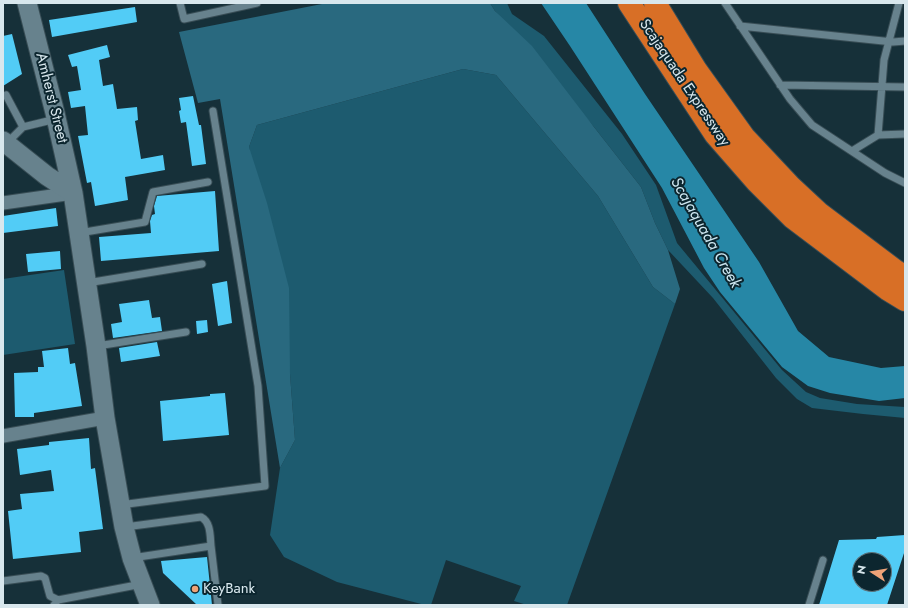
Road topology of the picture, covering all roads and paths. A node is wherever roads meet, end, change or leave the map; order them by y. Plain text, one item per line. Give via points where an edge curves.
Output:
1 (27, 3) edge
2 (180, 3) edge
3 (257, 3) edge
4 (629, 3) edge
5 (654, 3) edge
6 (725, 3) edge
7 (899, 3) edge
8 (740, 26) junction
9 (905, 41) edge
10 (889, 42) junction
11 (780, 85) junction
12 (882, 87) junction
13 (905, 87) edge
14 (6, 95) dead end
15 (213, 111) dead end
16 (56, 119) junction
17 (23, 127) junction
18 (905, 134) edge
19 (878, 135) junction
20 (5, 143) edge
21 (852, 151) junction
22 (208, 182) dead end
23 (905, 182) edge
24 (73, 193) junction
25 (3, 203) edge
26 (79, 234) junction
27 (202, 264) dead end
28 (87, 283) junction
29 (898, 284) edge
30 (186, 332) dead end
31 (96, 346) junction
32 (105, 418) junction
33 (3, 436) edge
34 (120, 505) junction
35 (124, 527) junction
36 (211, 546) junction
37 (132, 558) junction
38 (823, 560) dead end
39 (3, 581) edge
40 (142, 584) junction
41 (56, 603) edge
42 (150, 605) edge
43 (218, 605) edge
44 (809, 605) edge

1 - 16 main road, Amherst Street
2 - 3 lane via 184,19
4 - 29 highway, Scajaquada Expressway via 715,134 747,170 793,218
5 - 29 highway, Scajaquada Expressway via 696,70 744,137 790,186
6 - 8 lane
7 - 10 lane
8 - 10 lane
8 - 11 lane
9 - 10 lane
10 - 12 lane via 884,60
11 - 12 lane
11 - 21 lane via 812,125
12 - 13 lane
12 - 19 lane
14 - 17 lane
15 - 34 lane via 258,386 265,486
16 - 17 lane
16 - 24 main road, Amherst Street
17 - 20 lane
18 - 19 lane
19 - 21 lane
20 - 24 main road
21 - 23 lane via 885,173
22 - 26 lane via 153,192 145,222
24 - 25 street
24 - 26 main road, Amherst Street
26 - 28 main road, Amherst Street
27 - 28 lane
28 - 31 main road, Amherst Street
30 - 31 lane
31 - 32 main road, Amherst Street
32 - 33 street
32 - 34 main road, Amherst Street
34 - 35 main road, Amherst Street
35 - 36 lane via 201,517 208,523
35 - 37 main road, Amherst Street
36 - 37 lane
36 - 43 lane
37 - 40 main road, Amherst Street
38 - 44 lane
39 - 41 lane via 41,576 45,578 50,596
40 - 41 lane
40 - 42 main road, Amherst Street

